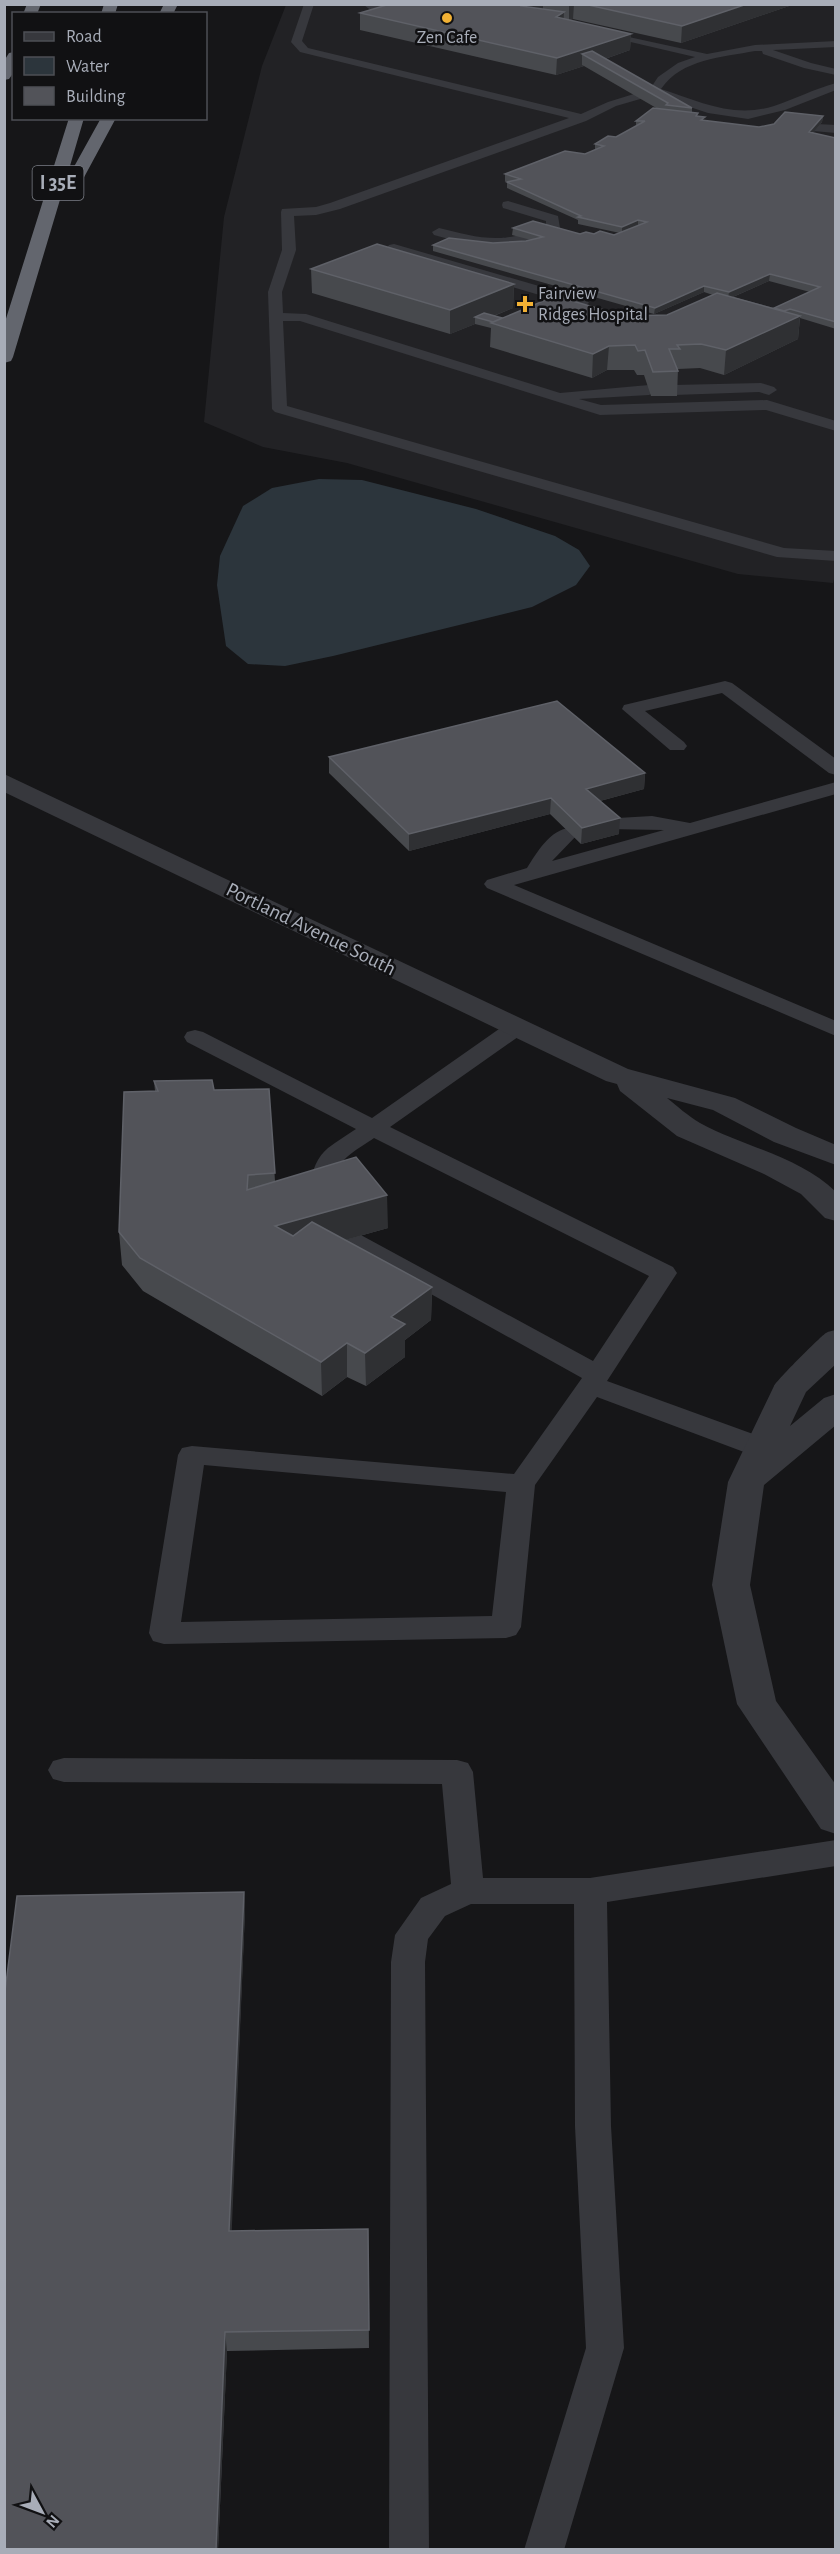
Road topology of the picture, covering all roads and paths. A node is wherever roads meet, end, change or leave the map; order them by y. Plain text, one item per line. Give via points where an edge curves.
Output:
1 (309, 4) edge
2 (368, 4) edge
3 (425, 4) edge
4 (593, 31) edge
5 (836, 44) edge
6 (755, 48) junction
7 (707, 57) junction
8 (12, 60) edge
9 (836, 72) edge
10 (4, 76) edge
11 (836, 86) edge
12 (654, 91) junction
13 (749, 115) junction
14 (582, 118) junction
15 (76, 120) edge
16 (108, 120) edge
17 (767, 123) edge
18 (817, 128) edge
19 (836, 129) edge
20 (508, 205) dead end
21 (546, 231) edge
22 (439, 232) dead end
23 (527, 239) edge
24 (38, 247) junction
25 (394, 248) edge
26 (558, 296) junction
27 (582, 303) edge
28 (538, 305) edge
29 (276, 317) junction
30 (4, 357) edge
31 (649, 390) edge
32 (674, 390) edge
33 (782, 393) dead end
34 (554, 396) junction
35 (831, 421) edge
36 (836, 556) edge
37 (677, 746) dead end
38 (836, 769) edge
39 (4, 782) edge
40 (836, 788) edge
41 (607, 823) edge
42 (693, 828) junction
43 (570, 833) edge
44 (535, 873) junction
45 (517, 1027) junction
46 (836, 1029) edge
47 (195, 1037) dead end
48 (617, 1075) junction
49 (373, 1128) junction
50 (836, 1156) edge
51 (325, 1199) edge
52 (836, 1210) edge
53 (350, 1239) edge
54 (836, 1341) edge
55 (595, 1380) junction
56 (836, 1406) edge
57 (762, 1448) junction
58 (746, 1482) junction
59 (521, 1484) junction
60 (64, 1770) dead end
61 (836, 1818) edge
62 (836, 1853) edge
63 (468, 1891) junction
64 (590, 1891) junction
65 (409, 2550) edge
66 (544, 2550) edge

1 - 14 lane via 296,42 304,50
2 - 3 lane via 400,12
4 - 7 lane
5 - 6 lane
6 - 7 lane
6 - 9 lane
7 - 12 lane via 682,65 662,79
8 - 10 highway
11 - 13 lane
12 - 13 lane
12 - 14 lane
13 - 17 lane
14 - 29 lane via 335,206 287,212 289,250 275,292
15 - 24 highway, I 35E
16 - 24 highway
18 - 19 lane
20 - 21 lane via 553,219 553,228
22 - 23 lane via 484,243
24 - 30 highway, I 35E
25 - 26 lane
26 - 27 lane
26 - 28 lane
29 - 34 lane via 301,317
29 - 36 lane via 280,409 783,553
31 - 34 lane
32 - 33 lane via 761,387
34 - 35 lane via 600,410 767,405
37 - 38 lane via 631,709 724,687
39 - 45 street, Portland Avenue South
40 - 42 lane
41 - 42 lane via 651,822
42 - 44 lane
43 - 44 lane via 546,852
44 - 46 lane via 494,884
45 - 48 street, Portland Avenue South
45 - 49 lane
47 - 49 lane
48 - 50 street, Portland Avenue South via 724,1104
48 - 52 street, Portland Avenue South via 688,1129 775,1167 812,1188
49 - 51 lane via 335,1154 323,1176
49 - 55 lane via 664,1274
53 - 55 lane
54 - 57 street via 791,1386
55 - 57 lane
55 - 59 lane
56 - 58 street
57 - 58 street
58 - 61 street via 731,1585 757,1704
59 - 59 lane via 506,1627 164,1633 192,1455
60 - 63 lane via 458,1772
62 - 64 lane
63 - 64 lane
63 - 65 lane via 433,1907 412,1935 408,1962
64 - 66 lane via 593,2126 605,2348

